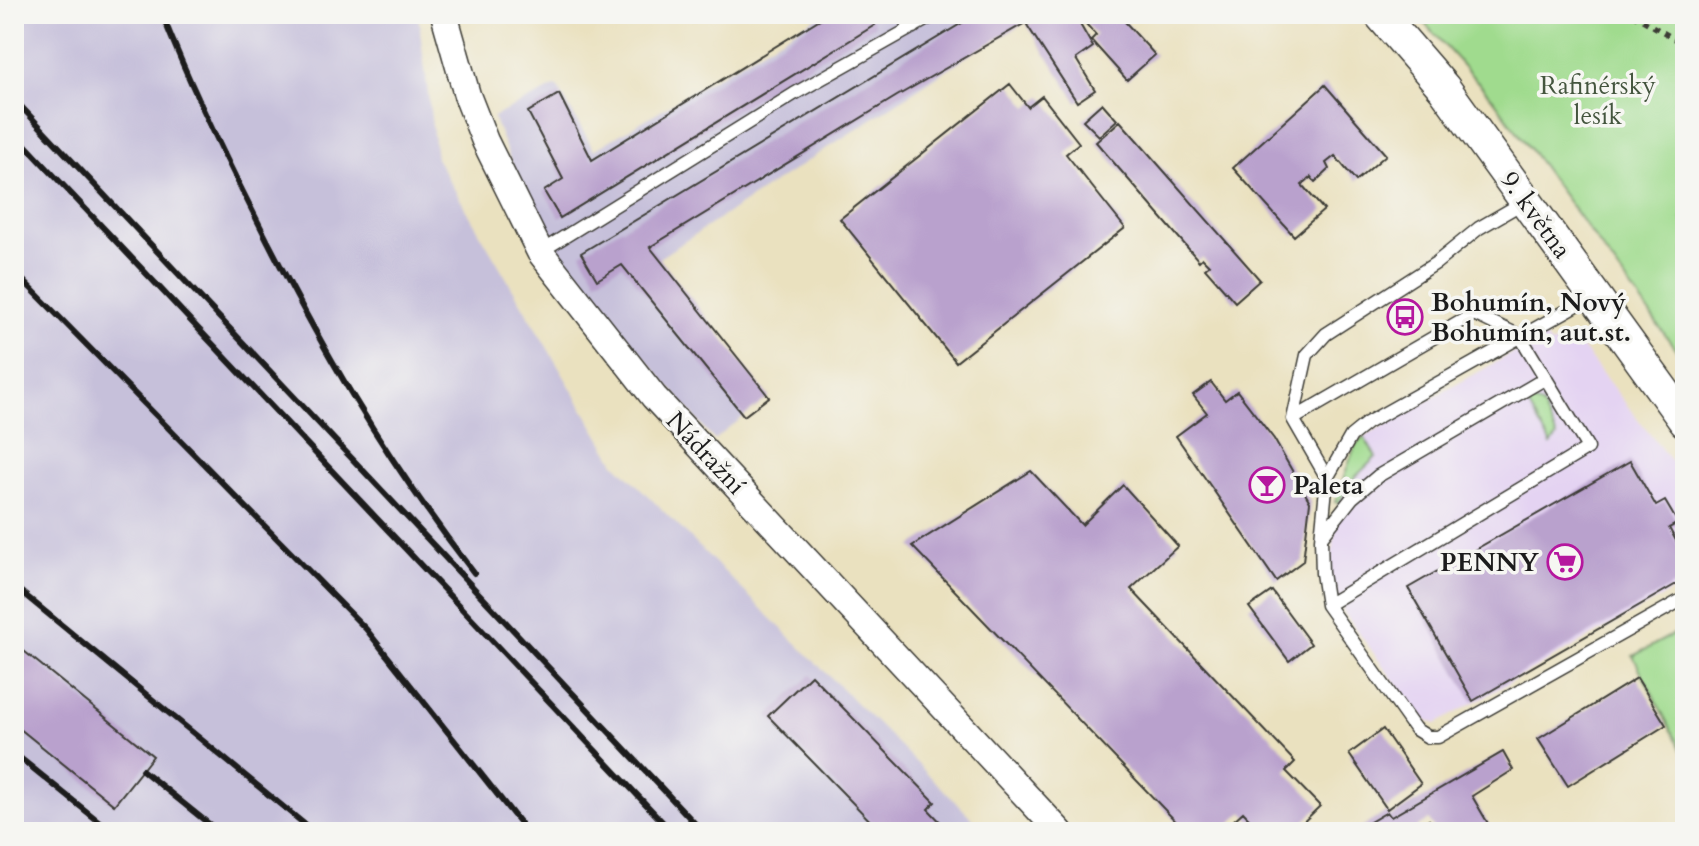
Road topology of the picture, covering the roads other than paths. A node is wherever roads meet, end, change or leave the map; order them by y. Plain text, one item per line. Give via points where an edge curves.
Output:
1 (444, 14) edge
2 (899, 14) edge
3 (936, 14) edge
4 (1380, 14) edge
5 (914, 27) junction
6 (1527, 201) junction
7 (540, 252) junction
8 (1593, 295) junction
9 (1520, 336) junction
10 (1546, 378) junction
11 (1293, 419) junction
12 (1685, 421) edge
13 (1327, 478) junction
14 (1321, 539) junction
15 (1685, 598) edge
16 (1327, 605) junction
17 (1060, 832) edge

1 - 7 street, Nádražní via 485,141
2 - 5 lane
3 - 5 lane
4 - 6 street, 9. května via 1444,88
5 - 7 lane via 794,94
6 - 8 street, 9. května
6 - 11 lane via 1326,334 1307,355
7 - 17 street, Nádražní via 654,397
8 - 9 lane
8 - 12 street, 9. května
9 - 10 lane
9 - 11 lane via 1474,314
9 - 13 lane via 1367,423 1351,436
10 - 14 lane via 1378,476 1352,498
10 - 16 lane via 1588,448
11 - 13 lane
13 - 14 lane
14 - 16 lane
15 - 16 lane via 1438,737 1415,729

